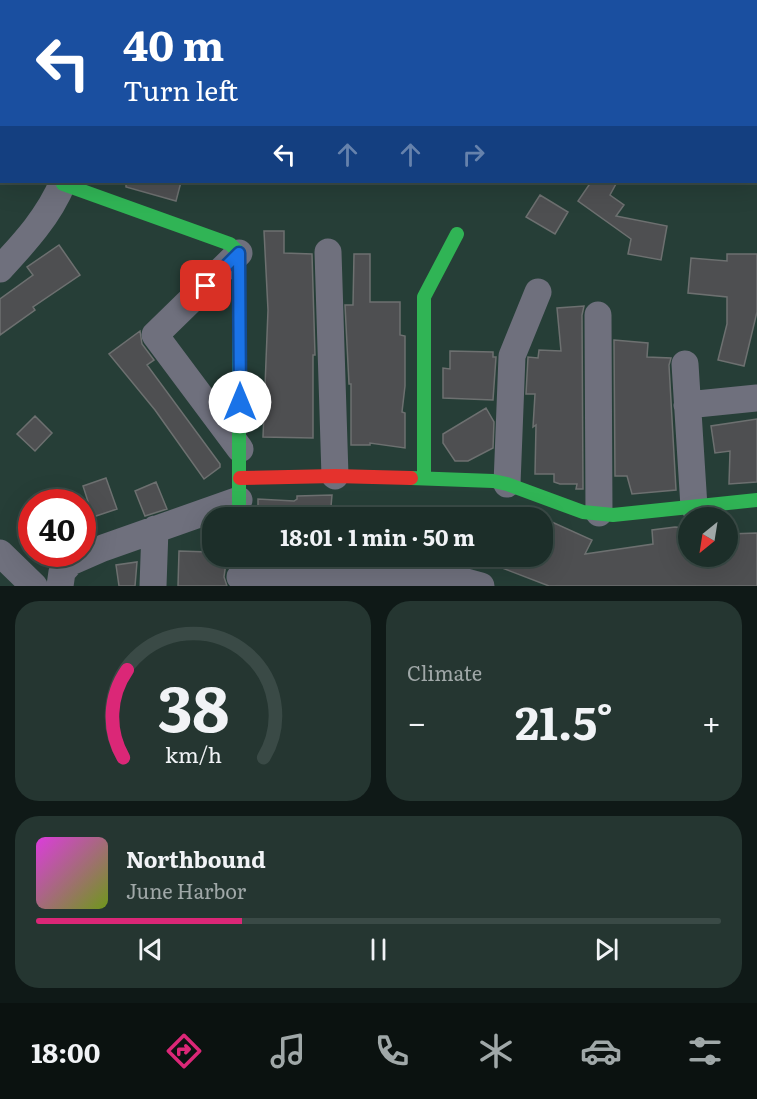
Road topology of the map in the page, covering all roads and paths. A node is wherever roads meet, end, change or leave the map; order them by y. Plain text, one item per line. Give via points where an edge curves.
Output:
1 (63, 183) edge
2 (66, 183) edge
3 (457, 234) dead end
4 (328, 252) dead end
5 (239, 253) junction
6 (0, 269) edge
7 (538, 292) dead end
8 (598, 315) dead end
9 (685, 364) dead end
10 (757, 398) edge
11 (687, 405) junction
12 (240, 449) junction
13 (335, 476) junction
14 (424, 478) junction
15 (507, 484) junction
16 (239, 498) edge
17 (757, 500) edge
18 (694, 507) joint
19 (678, 509) edge
20 (599, 513) junction
21 (155, 529) junction
22 (0, 553) edge
23 (240, 573) edge
24 (466, 584) edge
25 (34, 586) edge
26 (60, 586) edge
27 (153, 586) edge

1 - 6 street via 50,210
2 - 5 street via 230,244
3 - 14 street via 424,297
4 - 13 street
5 - 12 street
5 - 12 street via 155,335
7 - 15 street via 512,357
8 - 20 street
9 - 11 street
10 - 11 street
11 - 18 street
12 - 16 street
13 - 14 street
13 - 16 street
14 - 15 street
15 - 20 street via 583,512
16 - 21 street
17 - 18 street
19 - 20 street
21 - 26 street via 71,562 62,572
21 - 27 street
22 - 25 street
23 - 24 street

